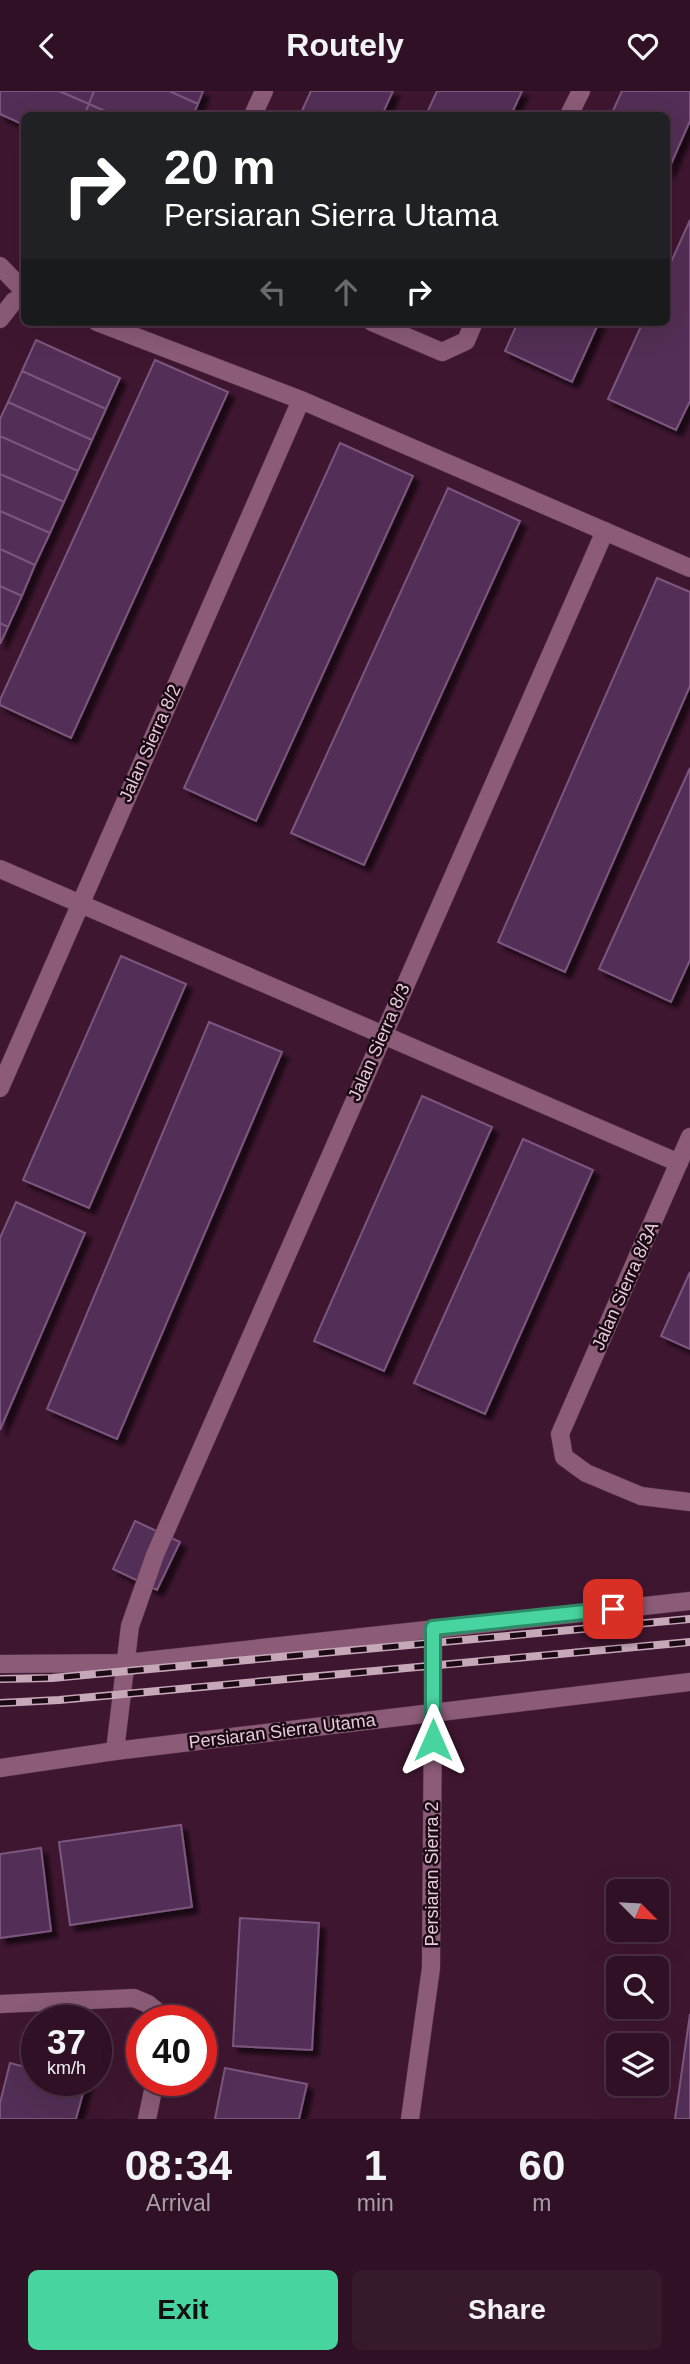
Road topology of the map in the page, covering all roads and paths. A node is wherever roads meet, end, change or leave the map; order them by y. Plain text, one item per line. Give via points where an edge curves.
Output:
1 (264, 91) edge
2 (581, 91) edge
3 (254, 112) edge
4 (570, 112) edge
5 (0, 266) edge
6 (21, 288) edge
7 (21, 298) edge
8 (0, 319) edge
9 (107, 326) edge
10 (381, 326) edge
11 (472, 326) edge
12 (301, 400) junction
13 (605, 531) junction
14 (690, 568) edge
15 (0, 869) edge
16 (79, 903) junction
17 (383, 1035) junction
18 (0, 1088) edge
19 (690, 1137) edge
20 (679, 1163) junction
21 (690, 1502) edge
22 (690, 1601) edge
23 (433, 1628) junction
24 (126, 1663) junction
25 (0, 1664) edge
26 (690, 1682) edge
27 (433, 1713) junction
28 (115, 1751) junction
29 (0, 1768) edge
30 (0, 2004) edge
31 (149, 2005) edge
32 (152, 2096) edge
33 (147, 2119) edge
34 (410, 2119) edge

1 - 3 street
2 - 4 street
5 - 6 street
7 - 8 street
9 - 12 street
10 - 11 street via 443,352 466,341
12 - 13 street
12 - 16 street, Jalan Sierra 8/2
13 - 14 street
13 - 17 street, Jalan Sierra 8/3
15 - 16 street
16 - 17 street
16 - 18 street, Jalan Sierra 8/2
17 - 20 street
17 - 24 street, Jalan Sierra 8/3 via 155,1555 130,1626
19 - 20 street, Jalan Sierra 8/3A
20 - 21 street, Jalan Sierra 8/3A via 560,1434 564,1457 586,1473 641,1496
22 - 23 street
23 - 24 street
23 - 27 street, Persiaran Sierra 2
24 - 25 street
24 - 28 street, Jalan Sierra 8/3
26 - 27 street, Persiaran Sierra Utama
27 - 28 street, Persiaran Sierra Utama
27 - 34 street, Persiaran Sierra 2 via 431,1968
28 - 29 street, Persiaran Sierra Utama
30 - 31 street via 134,1998
32 - 33 street

